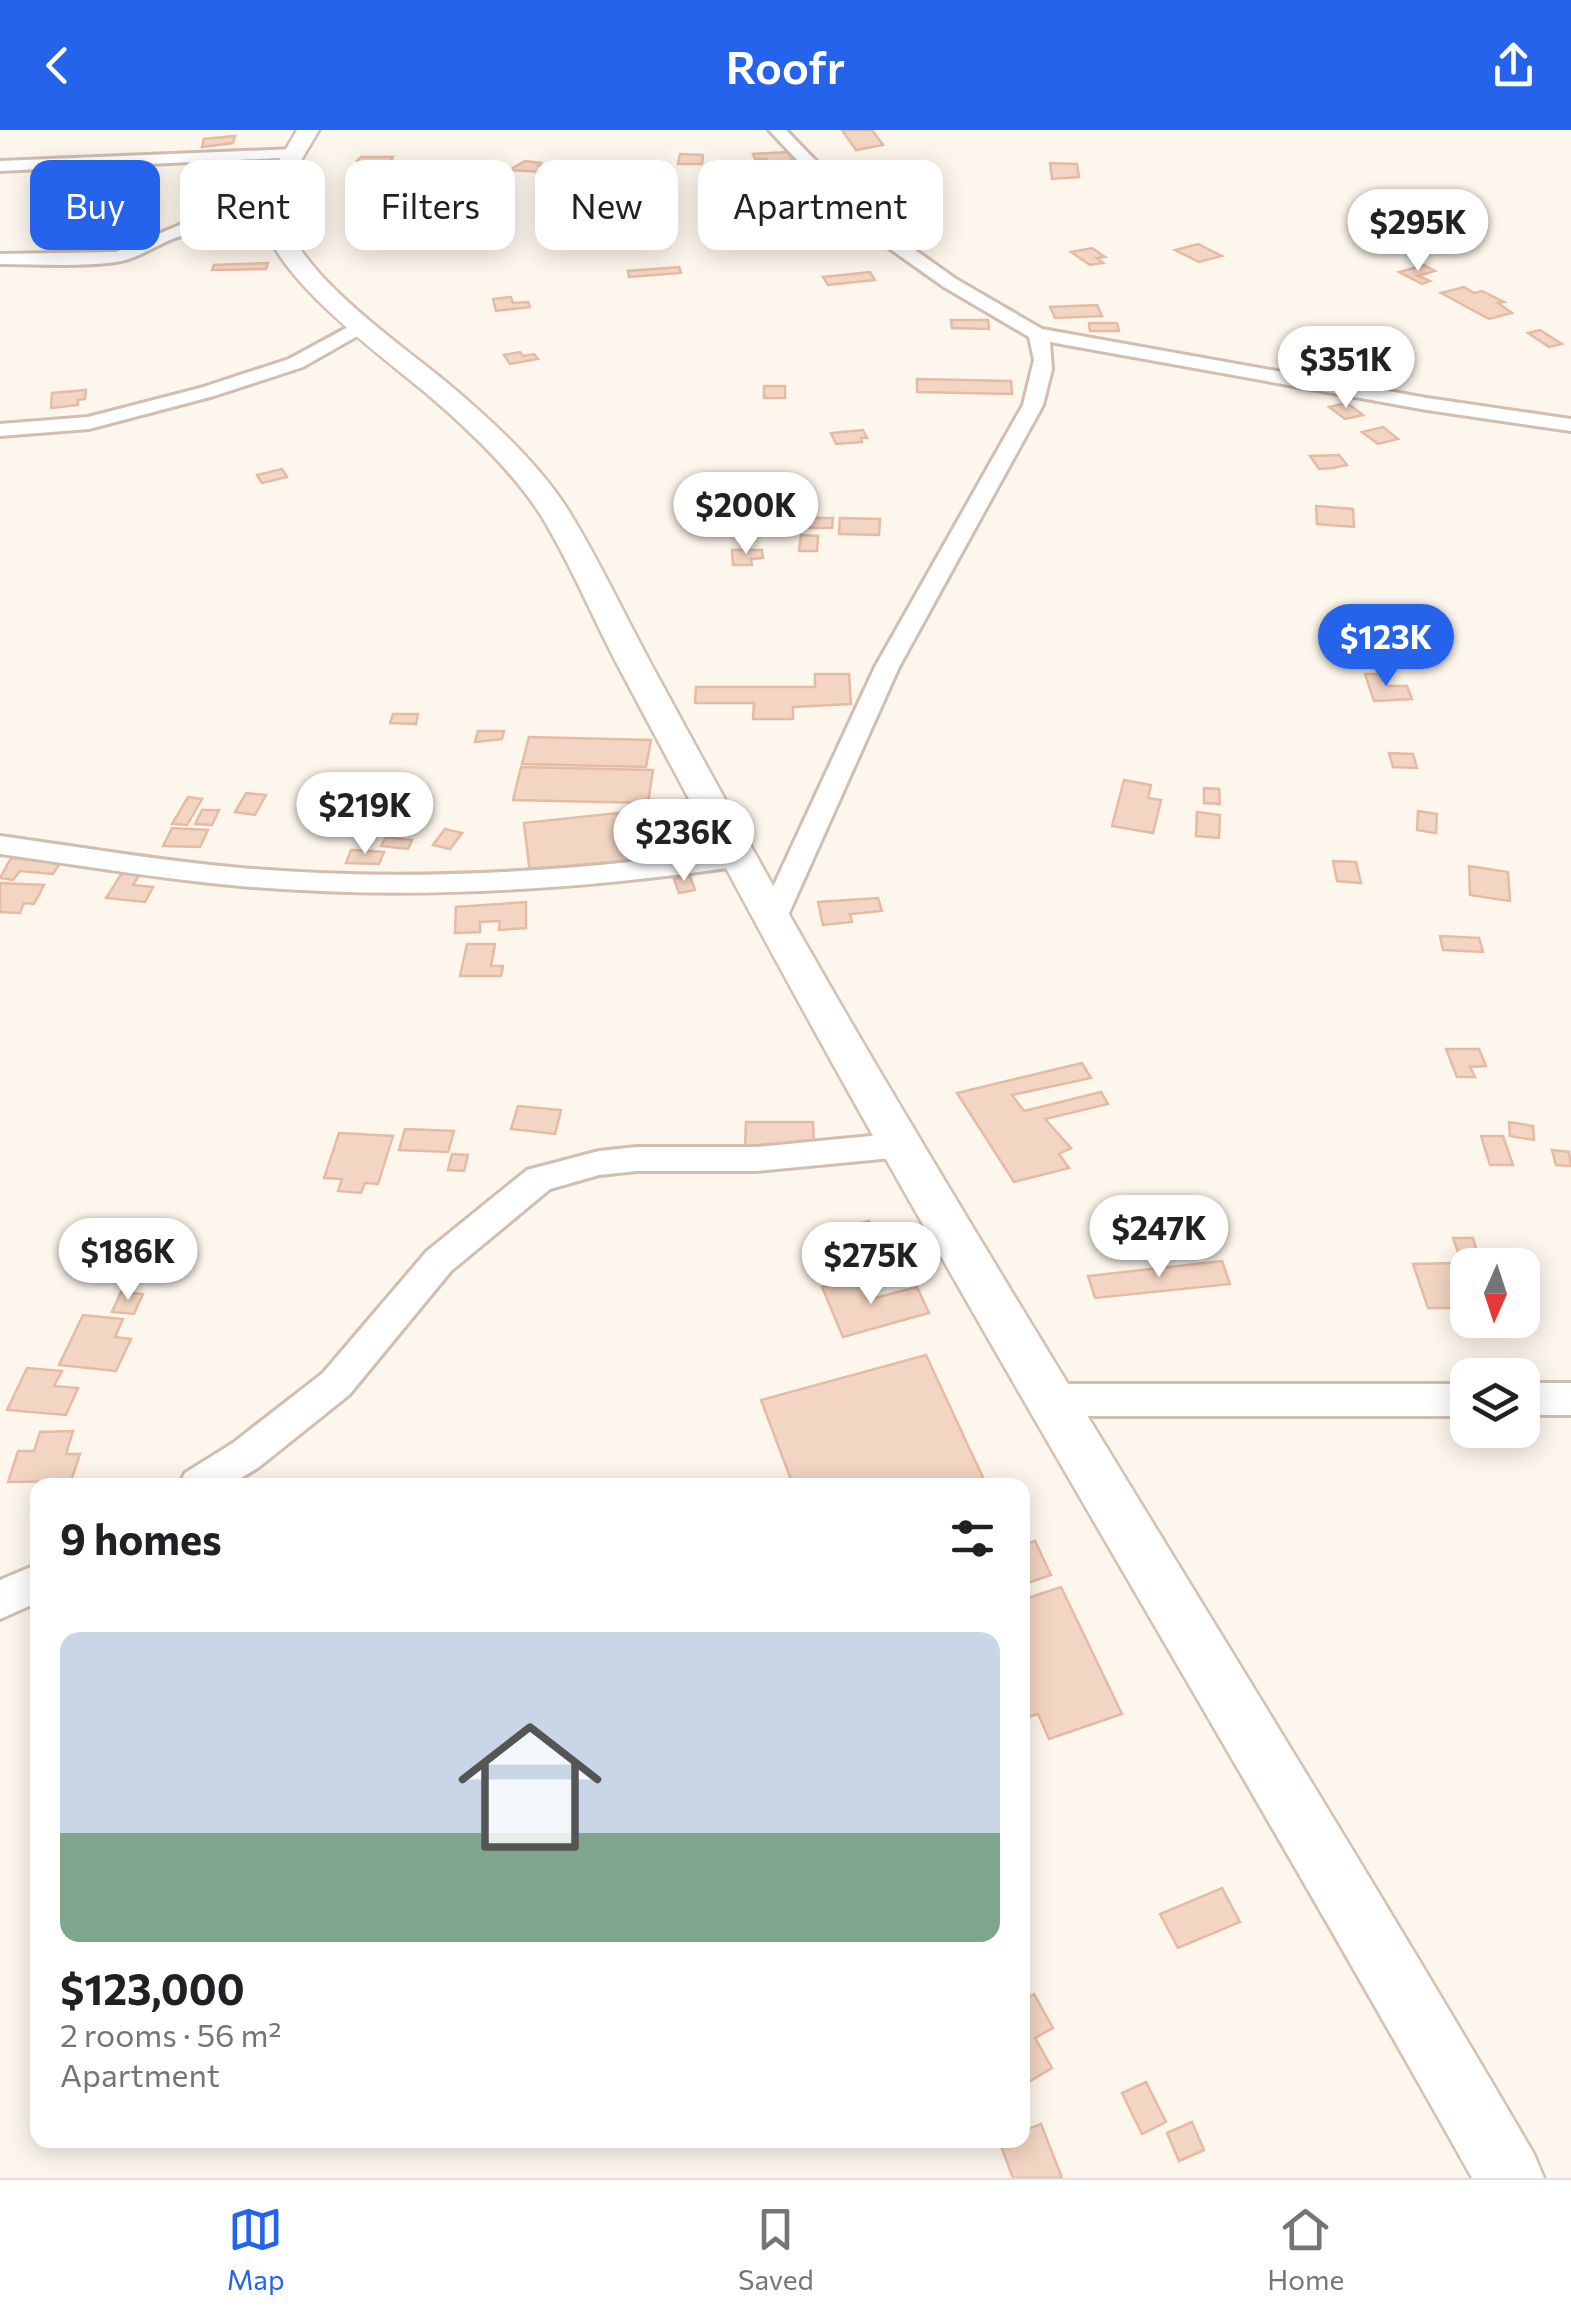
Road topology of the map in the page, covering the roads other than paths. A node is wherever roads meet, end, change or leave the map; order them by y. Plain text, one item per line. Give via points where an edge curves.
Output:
1 (777, 130) edge
2 (301, 142) edge
3 (0, 166) edge
4 (180, 230) edge
5 (290, 250) edge
6 (0, 259) edge
7 (361, 326) junction
8 (1036, 334) junction
9 (1571, 425) edge
10 (0, 430) edge
11 (0, 844) edge
12 (742, 857) junction
13 (774, 913) junction
14 (902, 1145) junction
15 (1571, 1399) edge
16 (1054, 1400) junction
17 (1450, 1400) edge
18 (1540, 1400) edge
19 (209, 1478) edge
20 (30, 1586) edge
21 (0, 1600) edge
22 (1510, 2178) edge

1 - 8 street via 868,225
2 - 3 street
4 - 6 street via 116,257
5 - 7 street
7 - 10 street via 296,363 207,392 89,423
7 - 12 street via 439,390 554,511
8 - 9 street
8 - 13 street via 1044,346 1033,405 887,667
11 - 12 street via 233,875 509,884
12 - 13 street
13 - 14 street
14 - 16 street
14 - 19 street via 757,1159 637,1159 539,1179 439,1261 336,1384
15 - 18 street
16 - 17 street
16 - 22 street
20 - 21 street

